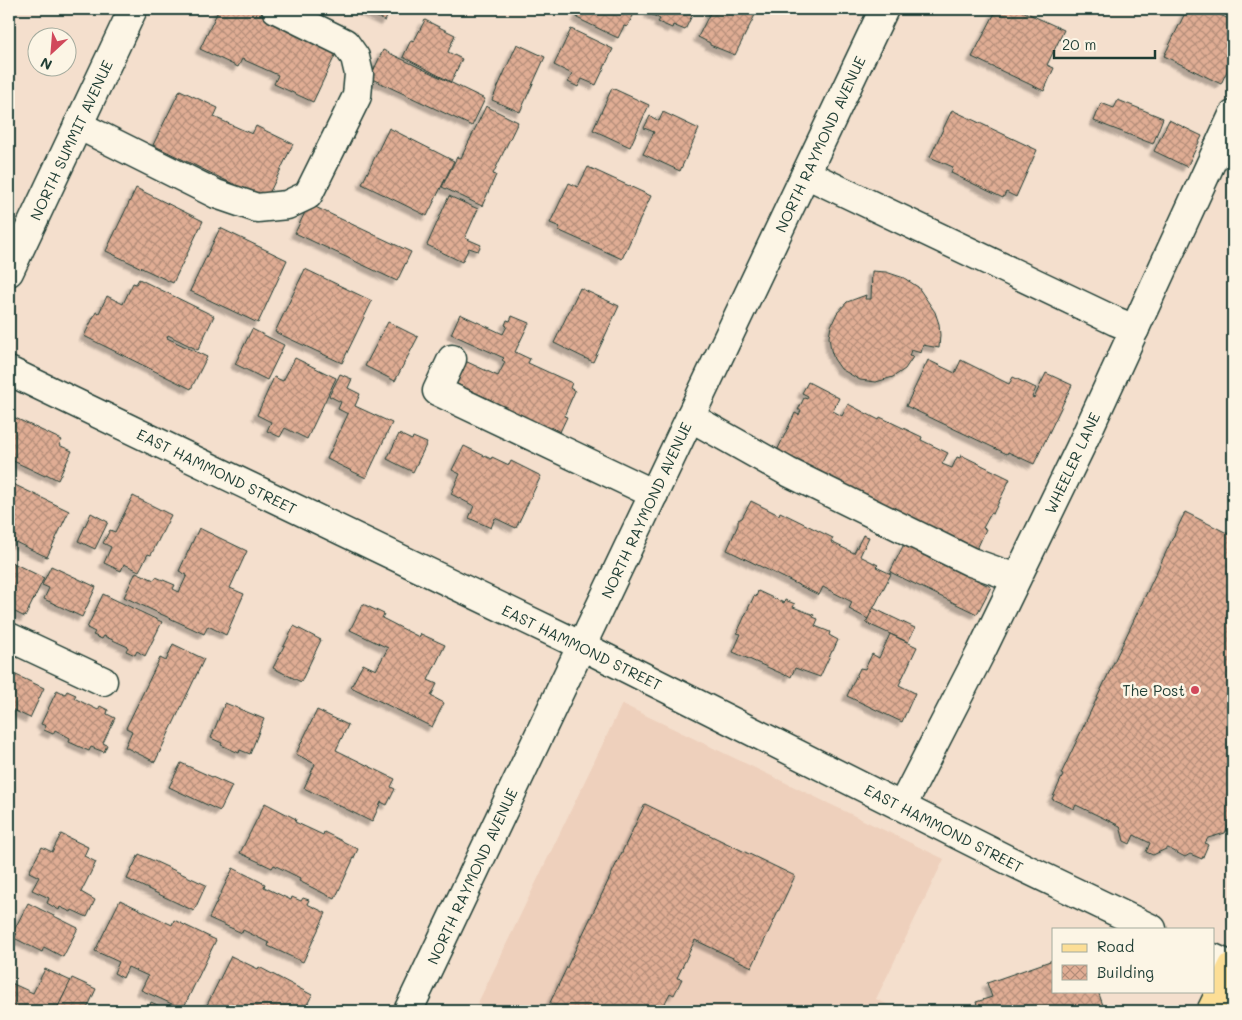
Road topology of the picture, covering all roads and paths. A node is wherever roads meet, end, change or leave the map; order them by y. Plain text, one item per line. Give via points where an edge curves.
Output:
1 (133, 9) edge
2 (276, 9) edge
3 (884, 9) edge
4 (1233, 114) edge
5 (78, 125) junction
6 (806, 174) junction
7 (9, 272) edge
8 (1135, 329) junction
9 (452, 359) dead end
10 (9, 371) edge
11 (690, 417) junction
12 (654, 494) junction
13 (1016, 578) junction
14 (9, 637) edge
15 (582, 646) junction
16 (103, 681) dead end
17 (902, 806) junction
18 (1150, 928) edge
19 (1214, 958) edge
20 (1233, 967) edge
21 (408, 1011) edge
22 (1210, 1011) edge

1 - 5 street, NORTH SUMMIT AVENUE
2 - 5 street via 345,43 355,57 359,74 357,96 308,195 287,206 257,208 216,194
3 - 6 street, NORTH RAYMOND AVENUE
4 - 8 street, WHEELER LANE
5 - 7 street, NORTH SUMMIT AVENUE
6 - 8 street
6 - 11 street, NORTH RAYMOND AVENUE
8 - 13 street, WHEELER LANE
9 - 12 street via 437,391
10 - 15 street, EAST HAMMOND STREET
11 - 12 street, NORTH RAYMOND AVENUE
11 - 13 street via 788,472 971,562
12 - 15 street, NORTH RAYMOND AVENUE
13 - 17 street, WHEELER LANE
14 - 16 street
15 - 17 street, EAST HAMMOND STREET
15 - 21 street, NORTH RAYMOND AVENUE
17 - 18 street, EAST HAMMOND STREET
19 - 20 street
20 - 22 main road

